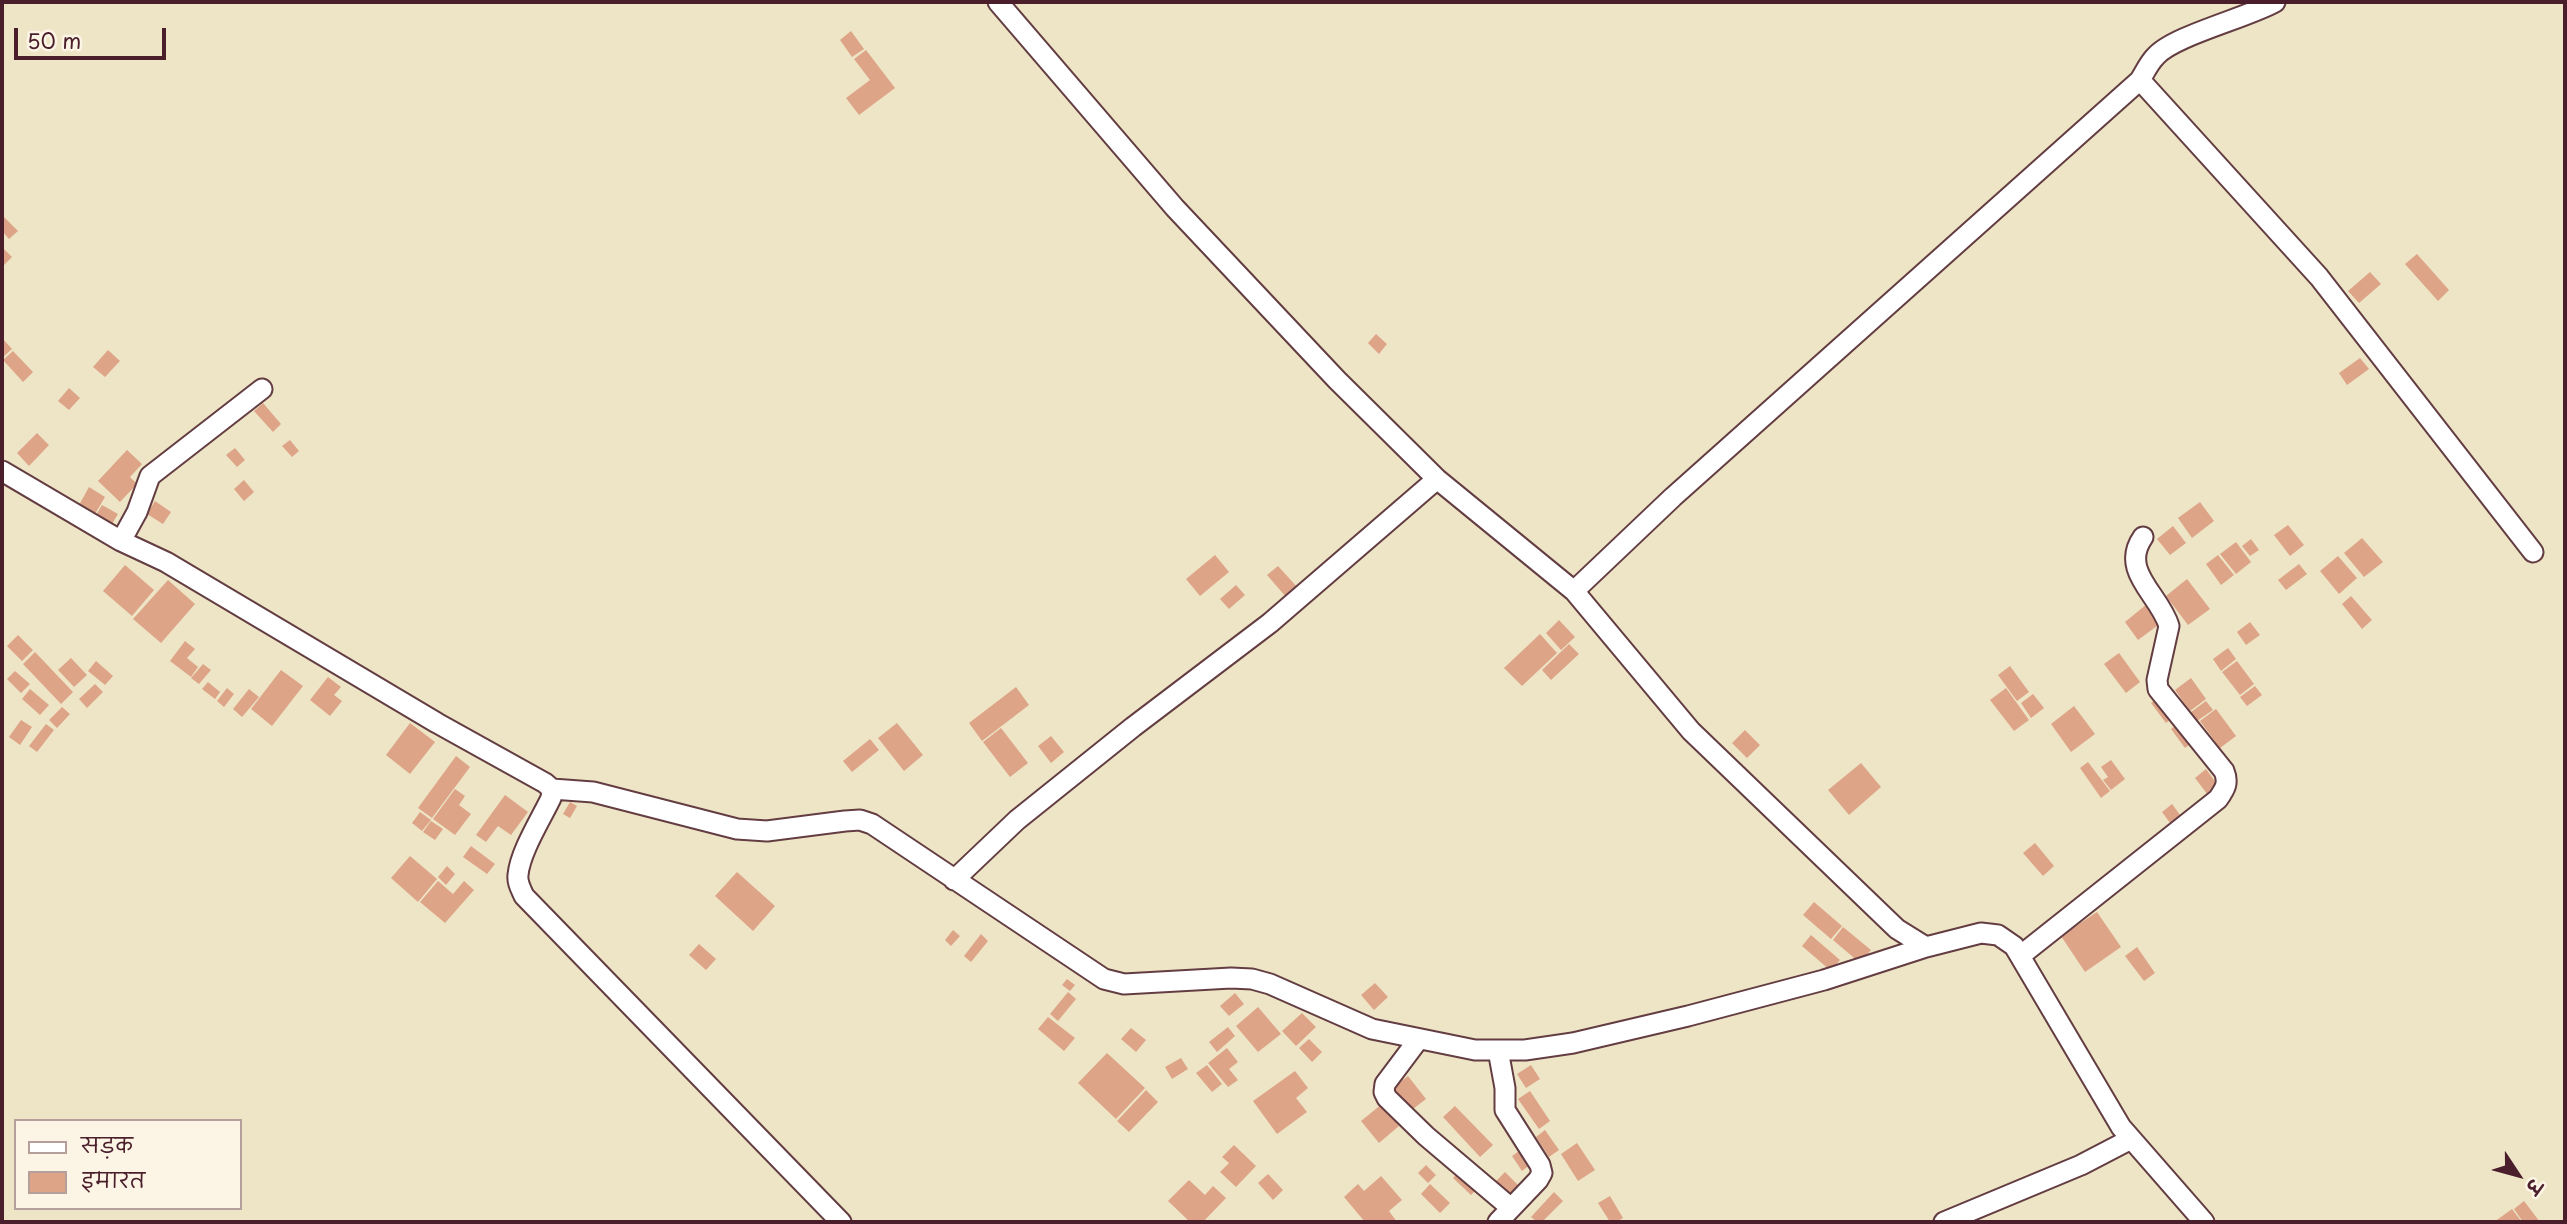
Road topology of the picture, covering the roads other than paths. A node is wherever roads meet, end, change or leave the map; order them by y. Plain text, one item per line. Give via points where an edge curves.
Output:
1 (998, 2) edge
2 (2275, 2) edge
3 (2140, 80) junction
4 (262, 389) dead end
5 (2, 471) edge
6 (1437, 479) junction
7 (2143, 537) dead end
8 (121, 541) junction
9 (2533, 552) dead end
10 (1574, 591) junction
11 (552, 789) junction
12 (954, 880) junction
13 (1926, 947) junction
14 (2020, 956) junction
15 (1418, 1040) junction
16 (1498, 1050) junction
17 (2131, 1139) junction
18 (1511, 1208) junction
19 (841, 1222) edge
20 (1497, 1222) edge
21 (1944, 1222) edge
22 (2204, 1222) edge

1 - 6 street via 1181,215
2 - 3 street via 2156,54
3 - 9 street via 2319,277
3 - 10 street
4 - 8 street via 150,476
5 - 8 street
6 - 10 street
6 - 12 street via 1270,623 1017,820
7 - 14 street via 2134,559 2137,571 2169,626 2158,689 2224,771 2225,790
8 - 11 street via 166,562
10 - 13 street via 1691,731 1897,929
11 - 12 street via 593,792 753,831 860,820
11 - 19 street via 520,862 518,884 524,896
12 - 15 street via 1114,983 1252,979 1372,1030
13 - 14 street via 1990,933 2007,940
13 - 16 street via 1688,1016 1552,1047
14 - 17 street via 2100,1095
15 - 16 street
15 - 18 street via 1385,1084 1387,1098
16 - 18 street via 1506,1110 1542,1173
17 - 21 street
17 - 22 street
18 - 20 street

